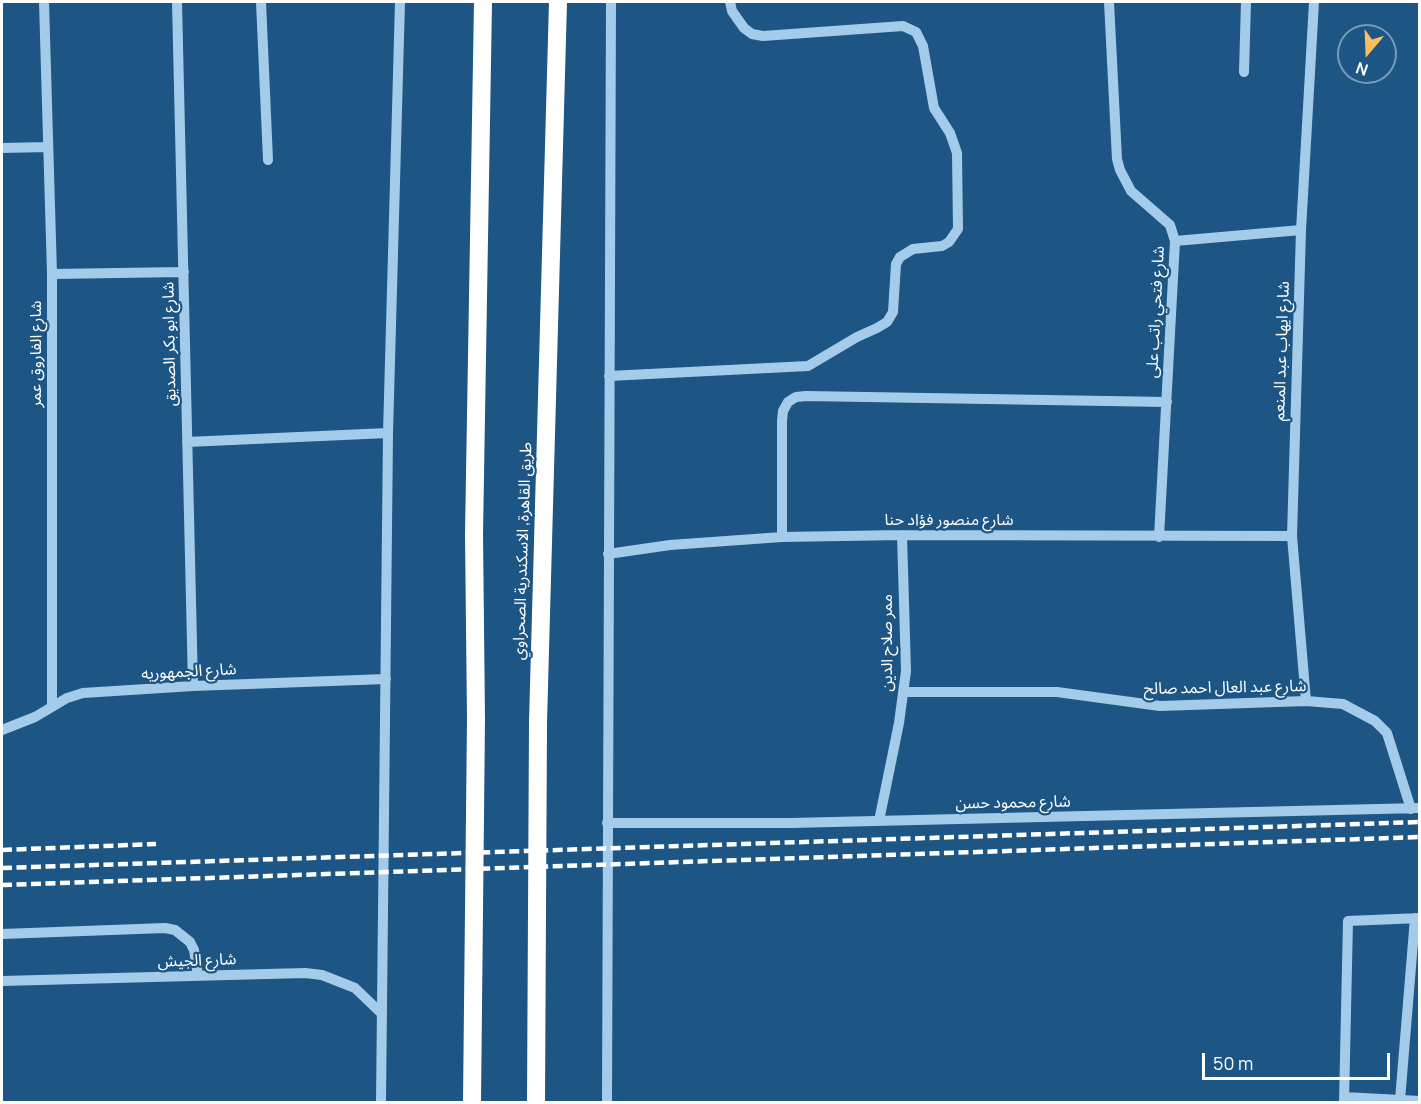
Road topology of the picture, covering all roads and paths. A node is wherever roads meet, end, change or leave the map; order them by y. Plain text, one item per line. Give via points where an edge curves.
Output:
1 (44, 2) edge
2 (177, 2) edge
3 (261, 2) edge
4 (400, 2) edge
5 (483, 2) edge
6 (558, 2) edge
7 (611, 2) edge
8 (730, 2) edge
9 (1109, 2) edge
10 (1246, 2) edge
11 (1314, 2) edge
12 (1245, 72) dead end
13 (48, 147) junction
14 (2, 148) edge
15 (268, 160) dead end
16 (1301, 230) junction
17 (1175, 241) junction
18 (184, 272) junction
19 (52, 274) junction
20 (609, 376) junction
21 (1167, 402) junction
22 (388, 433) junction
23 (188, 442) junction
24 (902, 535) junction
25 (1292, 536) junction
26 (782, 537) junction
27 (1159, 537) junction
28 (608, 554) junction
29 (386, 679) junction
30 (193, 686) junction
31 (904, 692) junction
32 (1306, 701) junction
33 (52, 706) junction
34 (2, 730) edge
35 (1415, 808) edge
36 (879, 821) junction
37 (607, 823) junction
38 (1417, 918) edge
39 (2, 934) edge
40 (198, 976) junction
41 (2, 981) edge
42 (380, 1012) junction
43 (1344, 1100) edge
44 (1400, 1100) junction
45 (1419, 1101) edge
46 (381, 1102) edge
47 (472, 1102) edge
48 (536, 1102) edge
49 (607, 1102) edge

1 - 13 street, شارع الفاروق عمر
2 - 18 street, شارع ابو بكر الصديق
3 - 15 street
4 - 22 street
5 - 47 highway, bridge via 474,534
6 - 48 highway, طريق القاهرة, الاسكندرية الصحراوي, bridge via 538,722
7 - 20 street
8 - 20 street via 744,28 763,36 903,26 916,33 923,46 934,108 957,153 958,229 950,242 942,246 913,249 900,257 896,264 893,312 887,322 808,366
9 - 17 street, شارع فتحي راتب على via 1120,170 1131,191 1170,225
10 - 12 street
11 - 16 street, شارع ايهاب عبد المنعم
13 - 14 street
13 - 19 street, شارع الفاروق عمر
16 - 17 street
16 - 25 street, شارع ايهاب عبد المنعم
17 - 21 street, شارع فتحي راتب على
18 - 19 street
18 - 23 street, شارع ابو بكر الصديق
19 - 33 street, شارع الفاروق عمر
20 - 28 street
21 - 26 street via 796,397 783,411
21 - 27 street, شارع فتحي راتب على
22 - 23 street
22 - 29 street
23 - 30 street, شارع ابو بكر الصديق
24 - 26 street, شارع منصور فؤاد حنا
24 - 27 street, شارع منصور فؤاد حنا
24 - 31 street, ممر صلاح الدين
25 - 27 street, شارع منصور فؤاد حنا
25 - 32 street, شارع ايهاب عبد المنعم
26 - 28 street, شارع منصور فؤاد حنا
28 - 37 street
29 - 30 street, شارع الجمهوريه
29 - 42 street
30 - 33 street, شارع الجمهوريه via 83,693
31 - 32 street, شارع عبد العال احمد صالح via 1057,692 1160,706
31 - 36 street, ممر صلاح الدين
32 - 35 street, شارع عبد العال احمد صالح via 1343,704 1375,721 1387,733
33 - 34 street, شارع الجمهوريه
35 - 36 street, شارع محمود حسن
36 - 37 street, شارع محمود حسن
37 - 49 street
38 - 43 street via 1348,921
38 - 44 street
39 - 40 street via 175,930 190,942
40 - 41 street, شارع الجيش
40 - 42 street, شارع الجيش via 322,975 355,988
42 - 46 street
43 - 44 street
44 - 45 street

